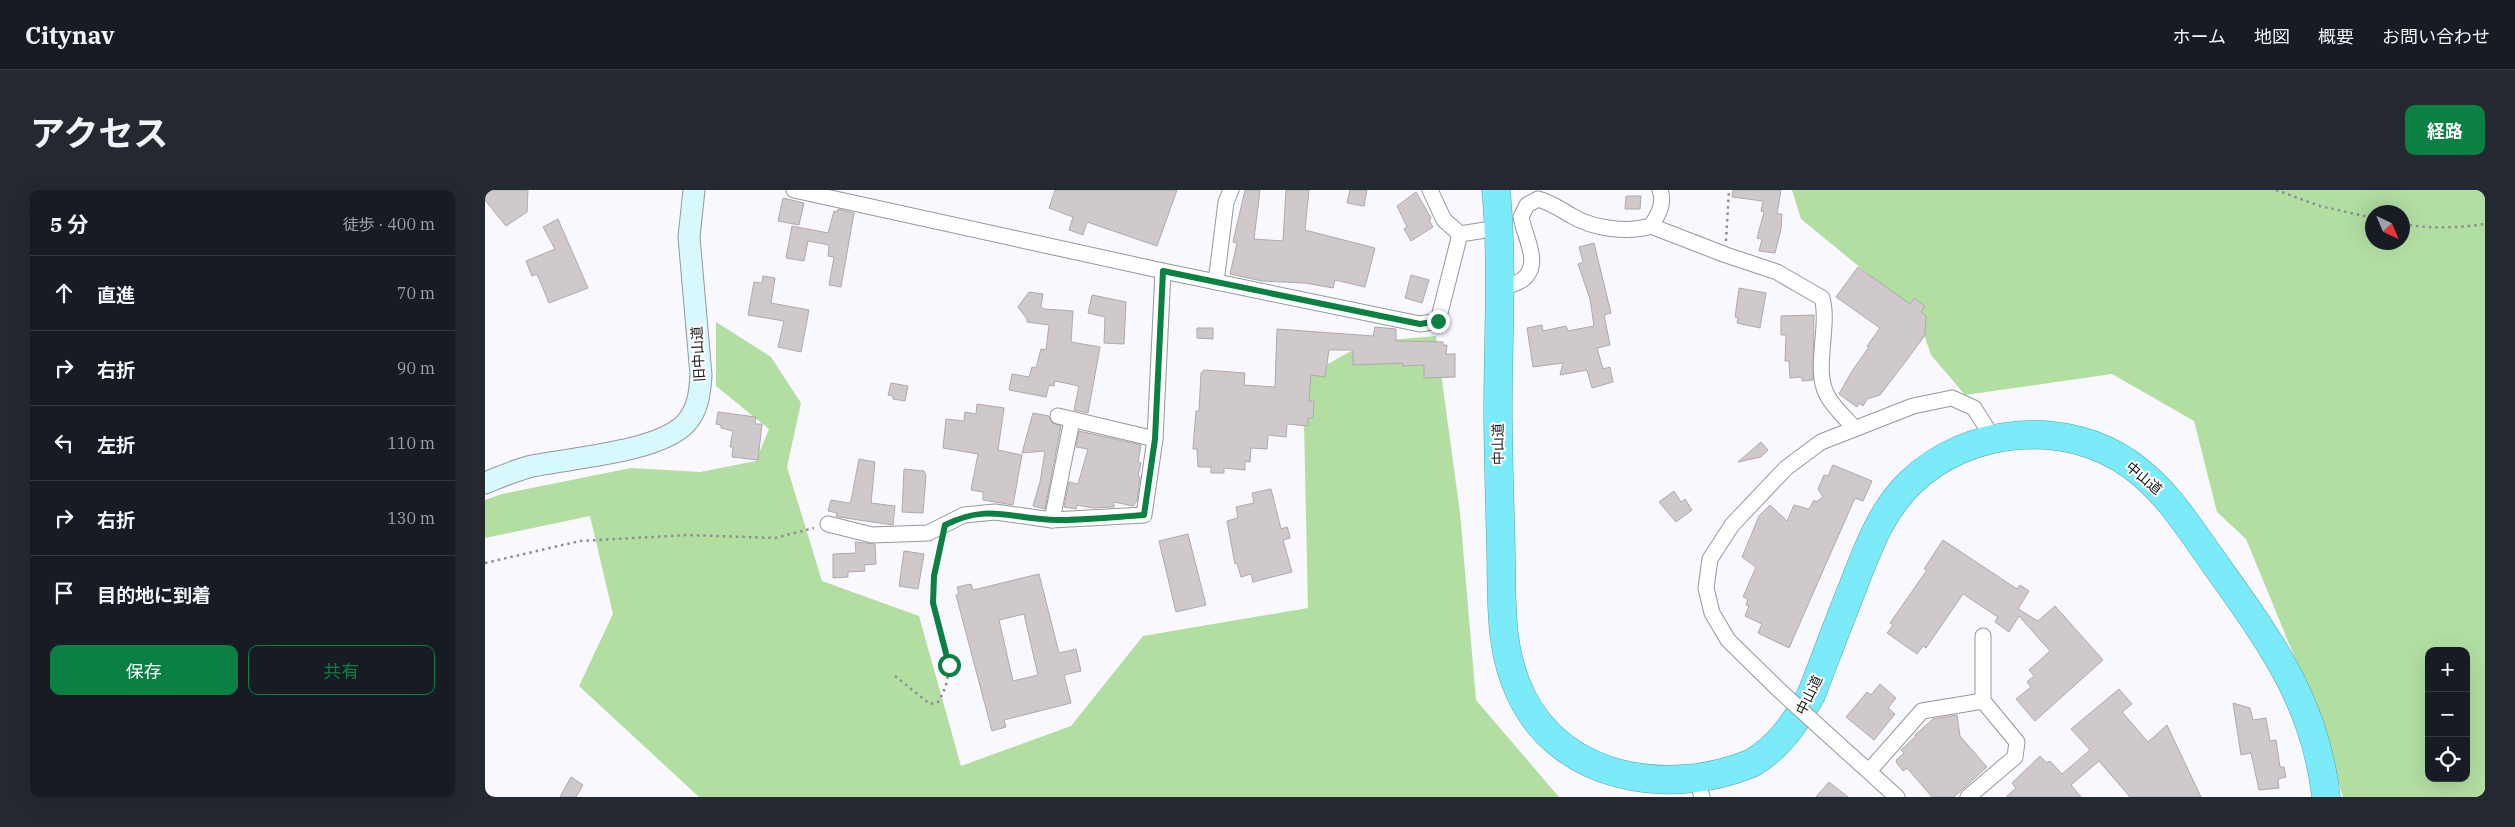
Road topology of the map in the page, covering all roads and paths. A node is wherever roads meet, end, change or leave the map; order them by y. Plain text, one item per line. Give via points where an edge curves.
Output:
1 (694, 190) edge
2 (794, 190) edge
3 (1231, 190) edge
4 (1430, 190) edge
5 (1496, 190) edge
6 (1660, 190) edge
7 (1729, 190) edge
8 (2276, 190) edge
9 (2365, 216) edge
10 (2485, 224) edge
11 (2410, 225) edge
12 (1651, 226) junction
13 (1498, 228) junction
14 (1460, 234) junction
15 (1726, 255) junction
16 (1163, 271) junction
17 (1216, 282) junction
18 (1500, 289) junction
19 (1854, 428) junction
20 (1993, 438) junction
21 (1155, 439) junction
22 (485, 484) edge
23 (1053, 520) junction
24 (828, 524) joint
25 (945, 525) junction
26 (485, 563) edge
27 (1983, 636) dead end
28 (895, 676) dead end
29 (1983, 701) junction
30 (1869, 772) junction
31 (1700, 791) edge
32 (1897, 797) edge
33 (1969, 797) edge
34 (2326, 797) edge

1 - 22 street, 旧中山道 via 689,237 701,375 699,397 685,424 655,442 529,467
2 - 16 street
3 - 17 street via 1226,202
4 - 14 street via 1444,220
5 - 13 highway, 中山道
6 - 12 street via 1660,211
7 - 15 path
8 - 9 path via 2320,206
10 - 11 path via 2464,227
12 - 15 street
12 - 18 street via 1636,230 1593,225 1538,199 1527,205 1521,217 1532,254 1530,270 1522,280
13 - 14 street
13 - 18 highway, 中山道
14 - 17 street via 1438,321 1420,324
15 - 19 street via 1777,272 1822,298 1825,308 1821,367 1826,394
16 - 17 street
16 - 21 street
18 - 31 highway, 中山道 via 1497,407 1501,612 1507,656 1519,689 1543,729 1583,764 1626,782
19 - 20 street via 1913,406 1952,398 1974,408
19 - 30 street, bridge via 1821,442 1786,468 1732,525 1710,559 1706,588 1712,613 1728,640
20 - 31 highway, 中山道 via 1950,454 1931,466 1895,500 1871,542 1811,695 1799,717 1771,748 1751,763
20 - 34 highway, 中山道 via 2043,435 2091,445 2130,464 2159,490 2191,530 2287,670 2316,740
21 - 23 street via 1144,515
21 - 23 street via 1065,418
23 - 25 street via 995,512 964,515
24 - 25 street via 872,535 928,533
24 - 26 path via 775,538 688,535 580,541
25 - 28 path via 934,576 933,603 949,665 947,688 937,702 930,704
27 - 29 street
29 - 30 street via 1922,711
29 - 33 street via 2017,742 2015,757
30 - 32 street

